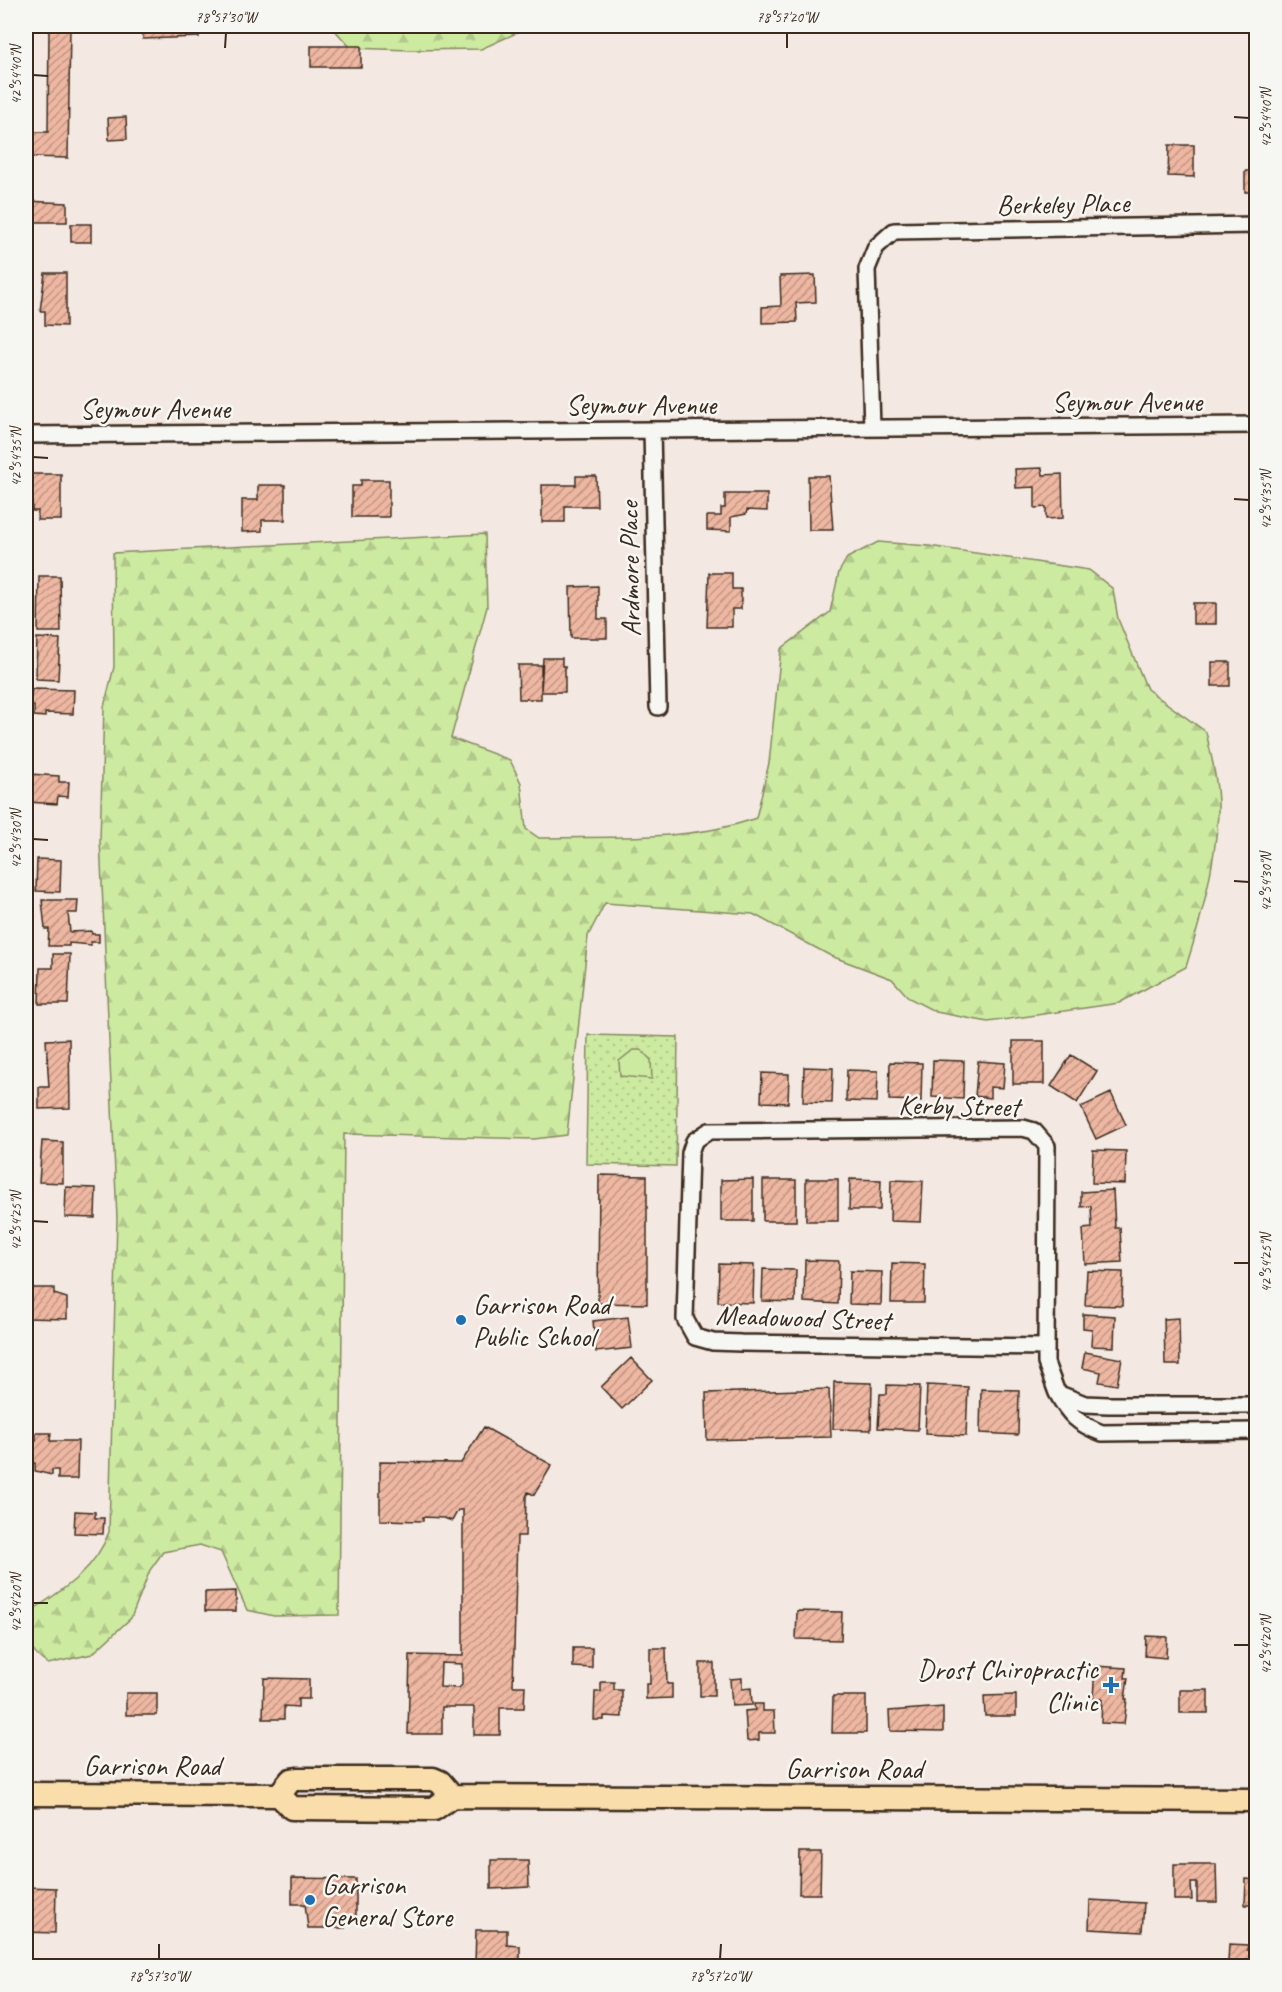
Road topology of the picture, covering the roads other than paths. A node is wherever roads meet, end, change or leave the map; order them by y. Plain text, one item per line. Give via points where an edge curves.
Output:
1 (1257, 225) edge
2 (1257, 425) edge
3 (872, 428) junction
4 (652, 430) junction
5 (26, 435) edge
6 (658, 707) dead end
7 (700, 1136) joint
8 (1046, 1347) junction
9 (1057, 1393) junction
10 (1257, 1405) edge
11 (1257, 1431) edge
12 (26, 1794) edge
13 (1257, 1800) edge

1 - 3 street, Berkeley Place via 894,231 876,247 867,269
2 - 3 street, Seymour Avenue
3 - 4 street, Seymour Avenue
4 - 5 street, Seymour Avenue
4 - 6 street, Ardmore Place
7 - 8 street, Kerby Street via 709,1131 1023,1128 1034,1131 1047,1146
7 - 8 street, Meadowood Street via 690,1153 685,1308 685,1319 695,1337 741,1343
8 - 9 street, Kerby Street via 1049,1375
9 - 10 street via 1085,1404
9 - 11 street via 1067,1413 1081,1425 1102,1433
12 - 13 main road, Garrison Road via 279,1795 291,1780 297,1779 433,1779 452,1796

